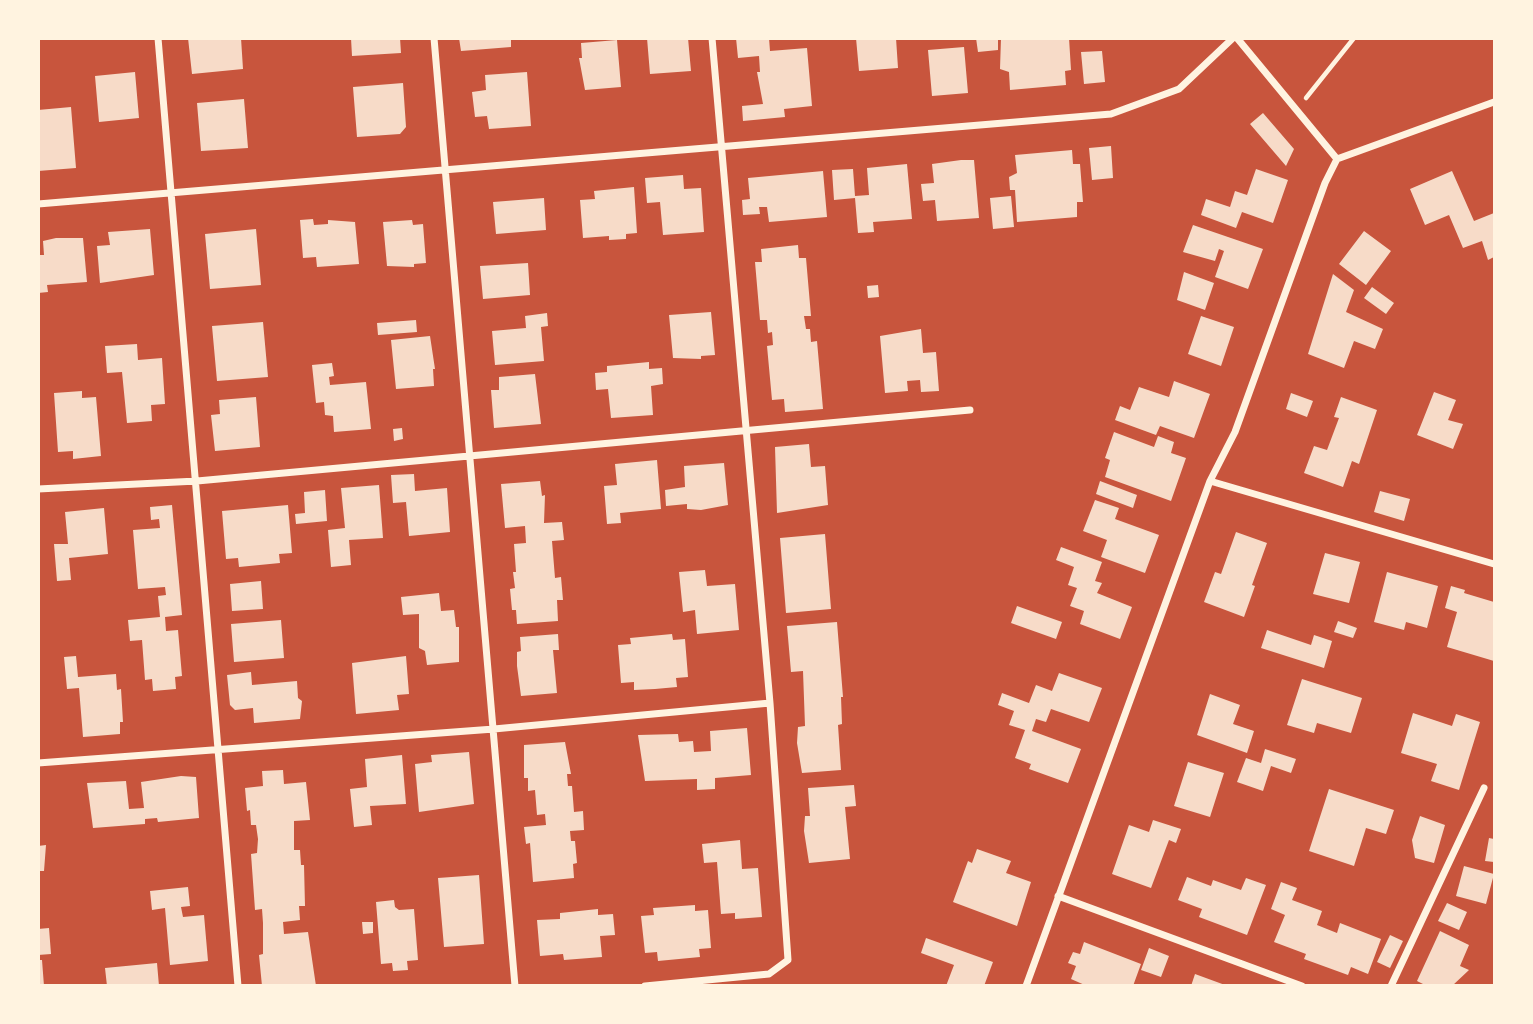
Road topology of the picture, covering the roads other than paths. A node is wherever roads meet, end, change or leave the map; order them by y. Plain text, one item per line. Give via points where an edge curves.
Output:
1 (158, 38) edge
2 (434, 38) edge
3 (712, 38) edge
4 (1235, 38) edge
5 (1494, 102) edge
6 (722, 146) junction
7 (1337, 159) junction
8 (446, 169) junction
9 (171, 194) junction
10 (38, 204) edge
11 (970, 410) dead end
12 (746, 429) junction
13 (472, 454) junction
14 (197, 481) junction
15 (1210, 481) junction
16 (38, 489) edge
17 (1494, 564) edge
18 (770, 703) junction
19 (494, 729) junction
20 (217, 751) junction
21 (38, 763) edge
22 (1484, 788) dead end
23 (1058, 896) junction
24 (238, 985) edge
25 (515, 985) edge
26 (645, 985) edge
27 (1026, 985) edge
28 (1302, 985) edge
29 (1391, 985) edge

1 - 9 street
2 - 8 street
3 - 6 street
4 - 6 street via 1179,89 1111,114
4 - 7 street
5 - 7 street
6 - 8 street
6 - 12 street
7 - 15 street via 1235,432
8 - 9 street
8 - 13 street
9 - 10 street
9 - 14 street
11 - 12 street
12 - 13 street
12 - 18 street
13 - 14 street
13 - 19 street
14 - 16 street
14 - 20 street
15 - 17 street
15 - 23 street
18 - 19 street
18 - 26 street via 788,960 769,974
19 - 20 street
19 - 25 street
20 - 21 street
20 - 24 street
22 - 29 street
23 - 27 street
23 - 28 street

